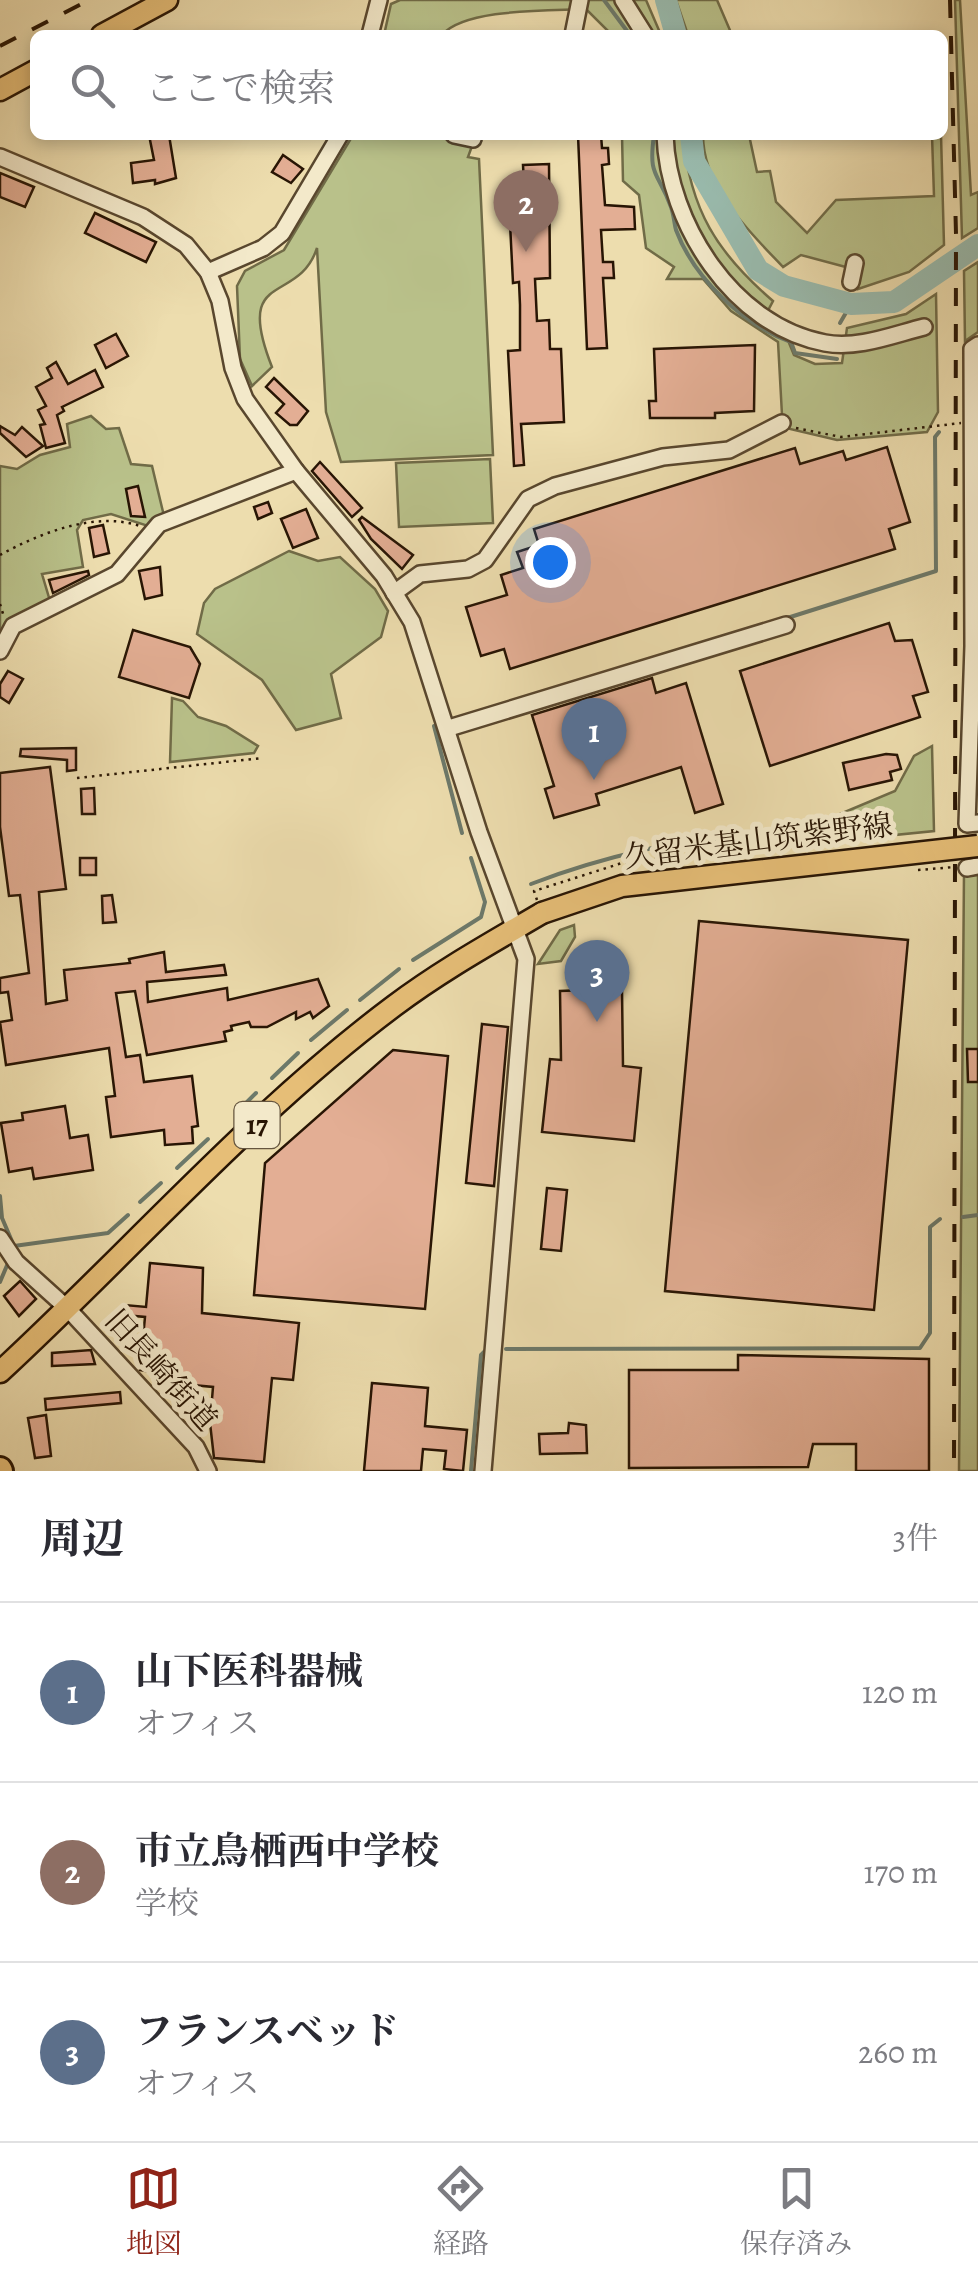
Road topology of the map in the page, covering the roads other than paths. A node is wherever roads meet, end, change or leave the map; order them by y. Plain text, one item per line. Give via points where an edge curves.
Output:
1 (167, 0) edge
2 (379, 0) edge
3 (580, 0) edge
4 (624, 0) edge
5 (111, 30) edge
6 (371, 30) edge
7 (574, 30) edge
8 (641, 30) edge
9 (30, 74) edge
10 (0, 90) edge
11 (337, 140) edge
12 (666, 140) edge
13 (0, 158) edge
14 (855, 263) dead end
15 (208, 272) junction
16 (851, 282) dead end
17 (924, 327) dead end
18 (978, 345) edge
19 (782, 423) road end
20 (296, 471) junction
21 (394, 593) junction
22 (786, 625) dead end
23 (0, 651) edge
24 (449, 728) junction
25 (978, 823) edge
26 (978, 846) edge
27 (516, 928) junction
28 (0, 1238) edge
29 (68, 1310) junction
30 (0, 1372) edge
31 (208, 1471) edge
32 (483, 1471) edge

1 - 5 main road
2 - 6 street
3 - 7 street
4 - 8 street
9 - 10 main road
11 - 15 street via 282,233
12 - 17 street via 670,179 699,245 759,314 805,336 846,345
13 - 15 street via 143,217 186,245
14 - 16 street
15 - 20 street via 245,399
18 - 25 street via 972,349 967,824
19 - 21 street via 729,450 664,457 555,486 528,499 485,560 468,569 420,574
20 - 21 street
20 - 23 street via 150,530 117,574 13,626
21 - 24 street via 412,622
22 - 24 street
24 - 27 street
26 - 27 main road, 久留米基山筑紫野線 / 17, bridge via 622,886
27 - 29 main road, 久留米基山筑紫野線 / 17 via 392,1008 266,1116
27 - 32 street via 527,986
28 - 29 street, 旧長崎街道
29 - 30 main road, 久留米基山筑紫野線 / 17
29 - 31 street, 旧長崎街道 via 196,1447

